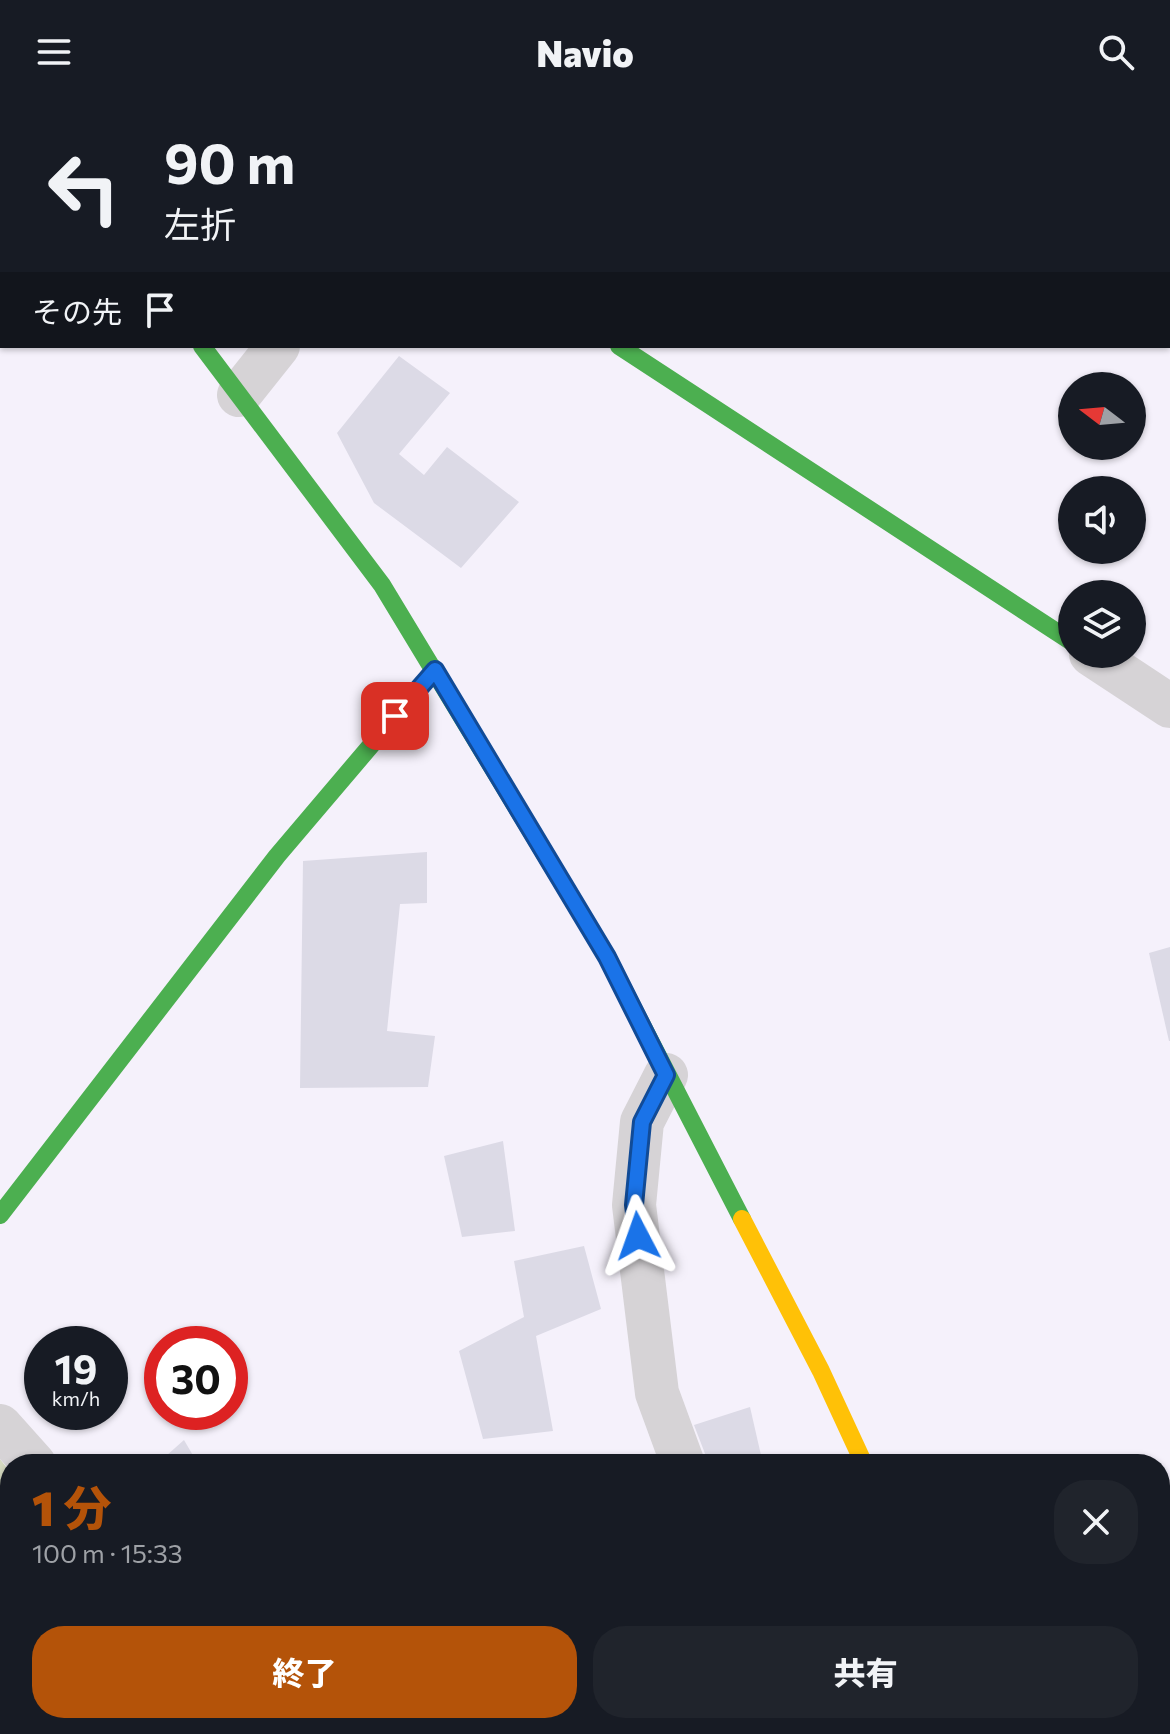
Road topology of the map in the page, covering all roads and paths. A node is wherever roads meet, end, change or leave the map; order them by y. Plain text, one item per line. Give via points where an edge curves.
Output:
1 (204, 348) edge
2 (276, 348) edge
3 (622, 348) edge
4 (239, 395) junction
5 (1058, 633) edge
6 (1112, 668) edge
7 (435, 670) junction
8 (1170, 706) edge
9 (666, 1075) junction
10 (0, 1215) edge
11 (0, 1426) edge
12 (25, 1454) edge
13 (679, 1454) edge
14 (859, 1454) edge

1 - 4 street
2 - 4 street
3 - 5 street
4 - 7 street via 382,585
6 - 8 street
7 - 9 street via 607,957
7 - 10 street via 277,856
9 - 13 street via 642,1122 634,1205 657,1393
9 - 14 street
11 - 12 street

